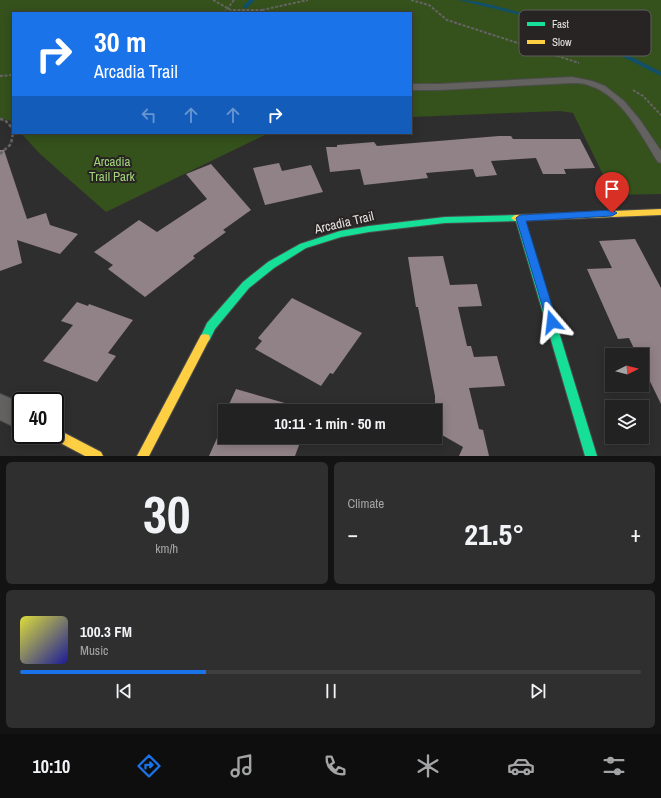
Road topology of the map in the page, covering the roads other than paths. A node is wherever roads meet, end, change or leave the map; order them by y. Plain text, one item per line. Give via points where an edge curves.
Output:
1 (412, 87) edge
2 (661, 160) edge
3 (661, 212) edge
4 (520, 218) junction
5 (0, 406) edge
6 (12, 412) edge
7 (64, 439) edge
8 (97, 456) edge
9 (143, 456) edge
10 (591, 456) edge

1 - 2 lane via 572,80 590,83 610,93 622,104
3 - 4 street, Arcadia Trail
4 - 9 street, Arcadia Trail via 445,220 340,234 303,246 271,265 246,285 211,326
4 - 10 street
5 - 6 street
7 - 8 street

